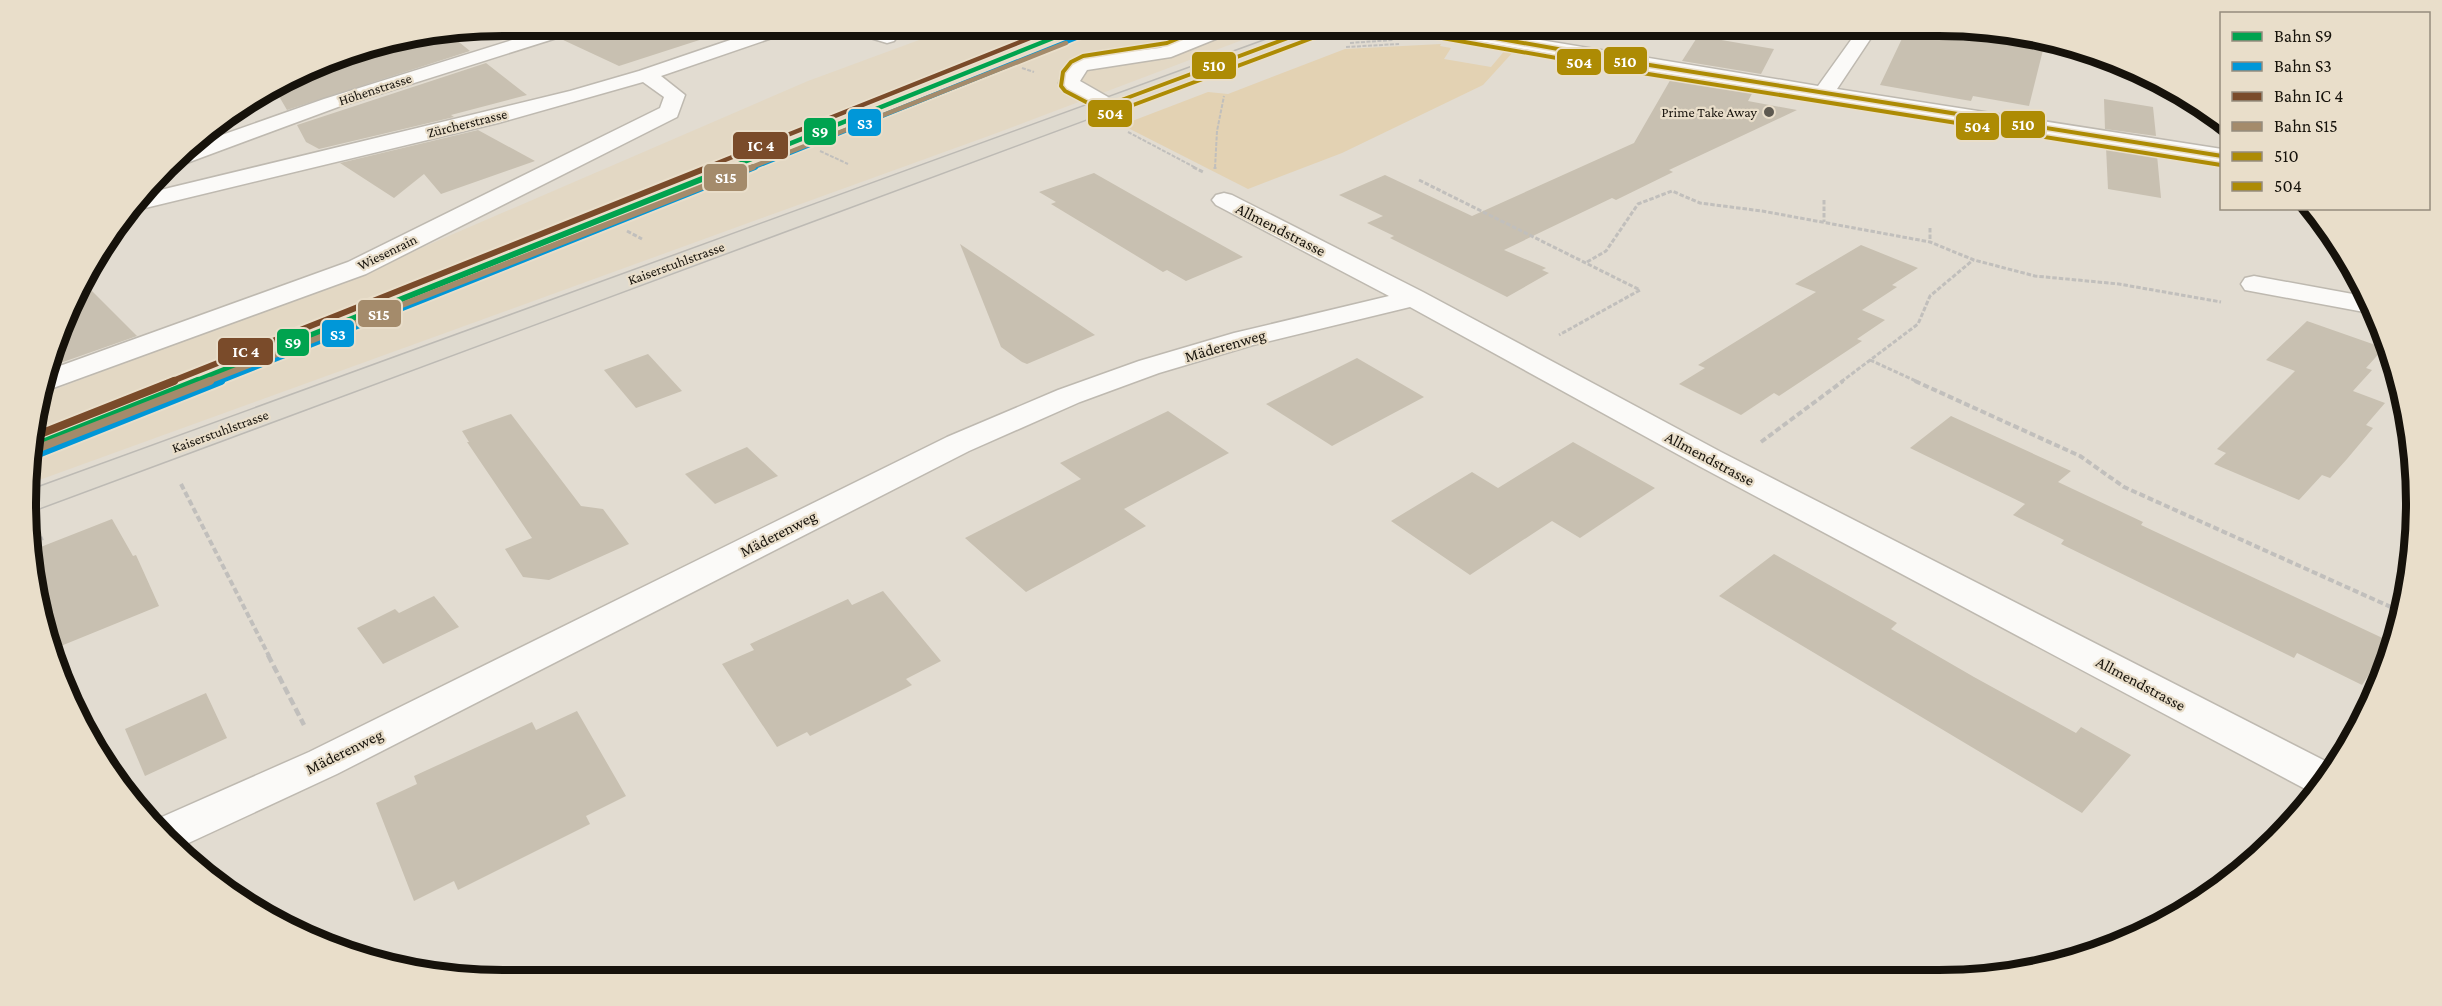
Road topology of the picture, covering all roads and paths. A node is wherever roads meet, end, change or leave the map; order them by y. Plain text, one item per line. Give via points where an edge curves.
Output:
1 (543, 36) edge
2 (759, 36) edge
3 (884, 36) edge
4 (1207, 36) edge
5 (1293, 36) edge
6 (1356, 36) edge
7 (1389, 36) edge
8 (1484, 36) edge
9 (1863, 36) edge
10 (887, 37) dead end
11 (1350, 37) dead end
12 (1385, 40) dead end
13 (1393, 40) dead end
14 (1355, 42) dead end
15 (1022, 68) dead end
16 (1029, 70) dead end
17 (646, 75) junction
18 (1226, 90) dead end
19 (1824, 92) junction
20 (1108, 105) junction
21 (1120, 128) dead end
22 (820, 151) dead end
23 (195, 152) edge
24 (2220, 156) edge
25 (849, 164) dead end
26 (1419, 180) dead end
27 (1223, 191) junction
28 (148, 200) edge
29 (1824, 200) dead end
30 (1824, 222) junction
31 (1930, 228) dead end
32 (627, 231) dead end
33 (634, 235) dead end
34 (1930, 242) junction
35 (1974, 260) junction
36 (1587, 262) junction
37 (2254, 284) dead end
38 (1414, 298) junction
39 (2223, 303) dead end
40 (2361, 304) edge
41 (1522, 356) junction
42 (1870, 360) junction
43 (53, 378) edge
44 (1727, 467) junction
45 (181, 484) dead end
46 (36, 499) edge
47 (2394, 608) edge
48 (323, 763) junction
49 (2317, 775) edge
50 (172, 832) edge

1 - 23 street, Höhenstrasse via 331,103
2 - 17 street, Zürcherstrasse
3 - 10 street
4 - 20 street via 1164,54 1092,62 1073,72 1069,83
5 - 20 main road, Kaiserstuhlstrasse
6 - 11 path
7 - 13 path
8 - 19 street
9 - 19 street
12 - 14 path
15 - 16 path
17 - 28 street, Zürcherstrasse via 490,118
17 - 43 street, Wiesenrain via 675,95 669,112 357,268
18 - 27 path via 1218,121 1214,166
19 - 24 street
20 - 46 main road, Kaiserstuhlstrasse
21 - 27 path
22 - 25 path
26 - 36 path
27 - 38 street, Allmendstrasse
29 - 30 path
30 - 34 path
30 - 36 path via 1700,203 1672,191 1638,204 1606,251
31 - 34 path
32 - 33 path
34 - 35 path
35 - 39 path via 2035,276 2119,284
35 - 42 path via 1930,296 1918,324
36 - 41 path via 1640,290
37 - 40 street
38 - 41 street, Allmendstrasse
38 - 48 street, Mäderenweg via 1244,339 1069,396 832,505
41 - 44 street, Allmendstrasse
42 - 44 path
42 - 47 path via 2080,456 2124,487
44 - 49 street, Allmendstrasse
45 - 48 path
48 - 50 street, Mäderenweg

